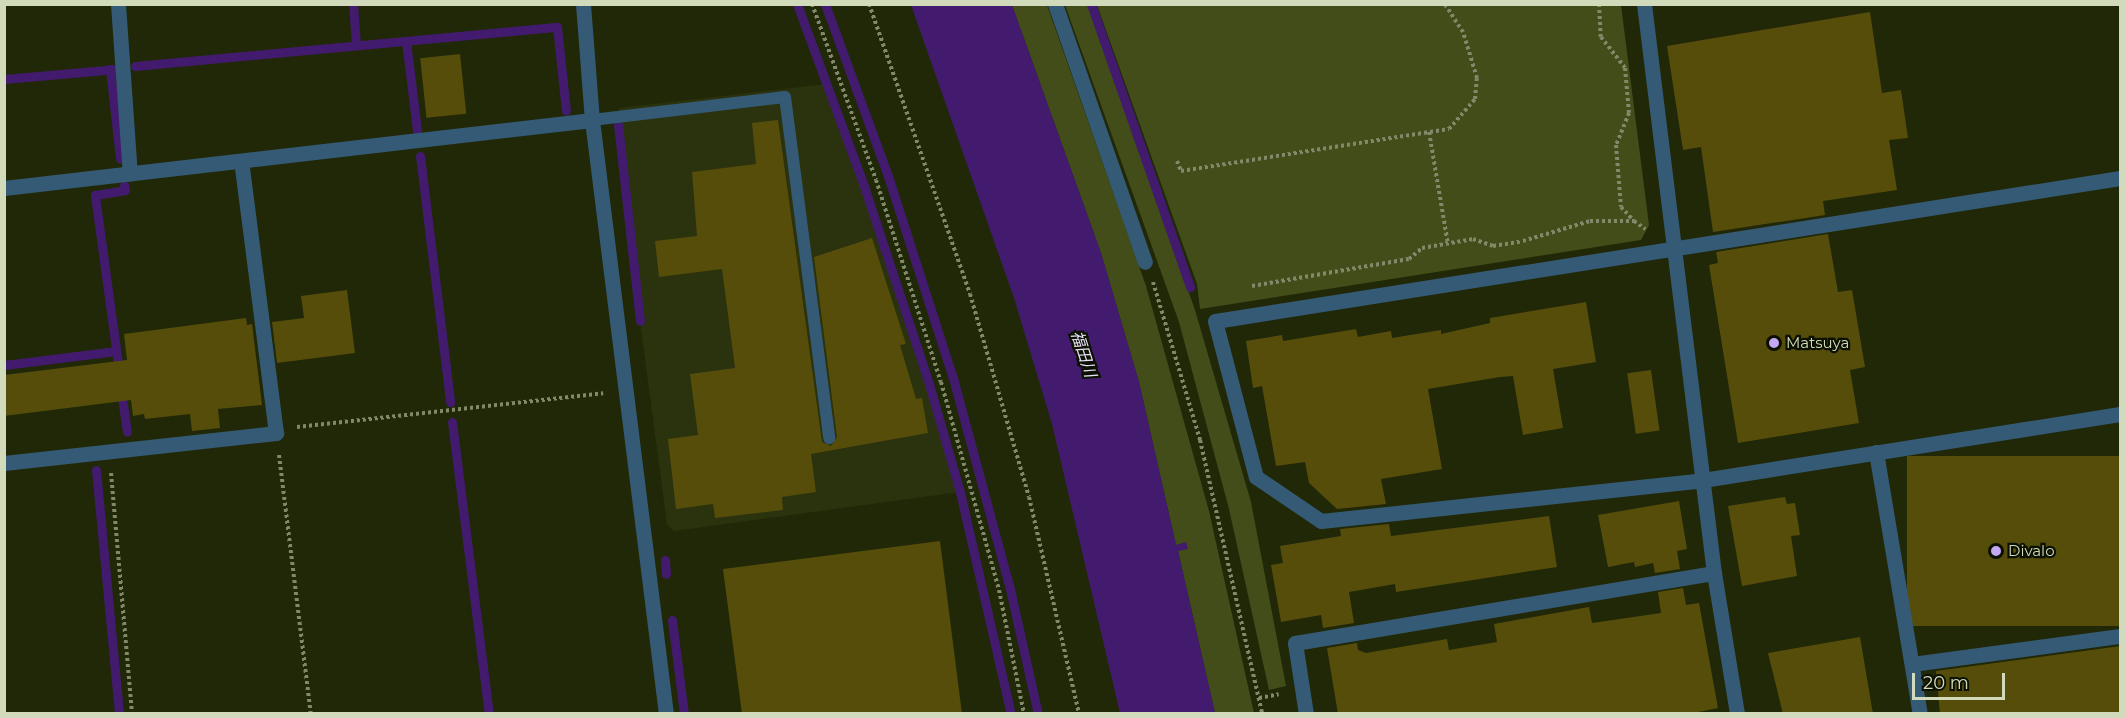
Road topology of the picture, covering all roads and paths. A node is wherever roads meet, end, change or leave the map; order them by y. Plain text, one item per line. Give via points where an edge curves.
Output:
1 (118, 4) edge
2 (583, 4) edge
3 (812, 4) edge
4 (869, 4) edge
5 (1055, 4) edge
6 (1444, 4) edge
7 (1599, 4) edge
8 (1644, 4) edge
9 (592, 120) junction
10 (1429, 132) junction
11 (241, 161) junction
12 (1177, 161) dead end
13 (130, 174) junction
14 (2121, 178) edge
15 (4, 188) edge
16 (1634, 221) junction
17 (1448, 244) junction
18 (1672, 249) junction
19 (1145, 262) joint
20 (1252, 285) dead end
21 (626, 389) junction
22 (2121, 414) edge
23 (276, 431) junction
24 (829, 438) dead end
25 (109, 452) junction
26 (1876, 452) junction
27 (4, 462) edge
28 (1703, 480) junction
29 (1714, 573) junction
30 (2121, 636) edge
31 (1912, 664) junction
32 (132, 714) edge
33 (311, 714) edge
34 (666, 714) edge
35 (1024, 714) edge
36 (1078, 714) edge
37 (1262, 714) edge
38 (1306, 714) edge
39 (1737, 714) edge
40 (1920, 714) edge

1 - 13 street
2 - 9 street
3 - 35 path via 876,180 942,382 990,556
4 - 36 path via 970,294 1029,497
5 - 19 street
6 - 10 path via 1463,32 1477,78 1475,99 1449,129
7 - 16 path via 1601,37 1625,68 1629,113 1616,145 1621,207
8 - 18 street
9 - 11 street
9 - 21 street
9 - 24 lane via 785,97
10 - 12 path via 1181,171
10 - 17 path
11 - 13 street
11 - 23 street
13 - 15 street
14 - 18 street
16 - 17 path via 1590,220 1493,246 1473,240
16 - 18 path
17 - 20 path via 1422,248 1408,259
18 - 28 street
18 - 28 street via 1215,321 1256,477 1321,521
19 - 37 path via 1172,336 1200,440
21 - 23 path
21 - 34 street
22 - 26 street
23 - 25 street
23 - 33 path
25 - 27 street
25 - 32 path
26 - 28 street
26 - 31 street
28 - 29 street
29 - 38 street via 1295,643
29 - 39 street
30 - 31 street
31 - 40 street

